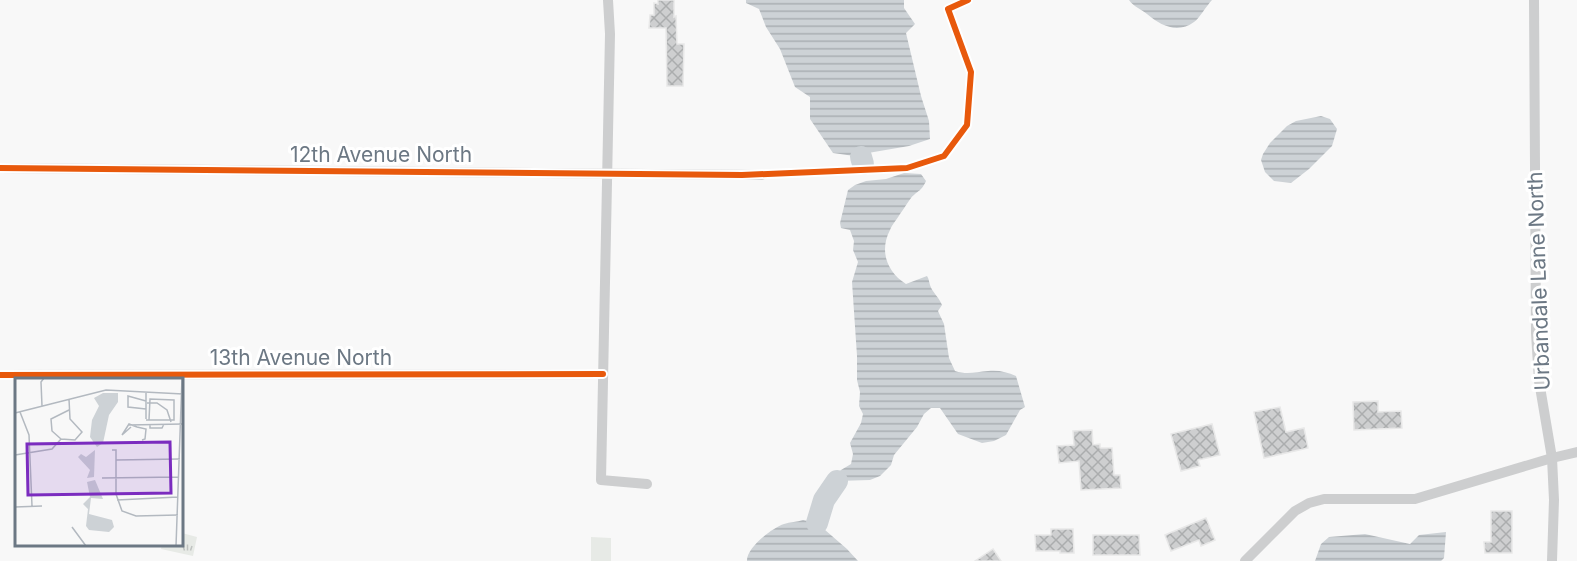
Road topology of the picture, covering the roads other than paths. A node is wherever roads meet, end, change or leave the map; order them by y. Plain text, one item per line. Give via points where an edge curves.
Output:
1 (608, 0) edge
2 (1534, 0) edge
3 (0, 168) edge
4 (606, 173) junction
5 (762, 175) dead end
6 (603, 374) junction
7 (0, 375) edge
8 (1577, 452) edge
9 (1552, 458) junction
10 (647, 484) dead end
11 (1245, 561) edge
12 (1552, 561) edge

1 - 4 street
2 - 9 street, Urbandale Lane North via 1536,333 1539,381
3 - 4 street, 12th Avenue North
4 - 5 street, 12th Avenue North
4 - 6 street
6 - 7 street, 13th Avenue North
6 - 10 street via 601,480
8 - 9 street
9 - 11 street via 1415,499 1324,499 1309,503
9 - 12 street, Urbandale Lane North

